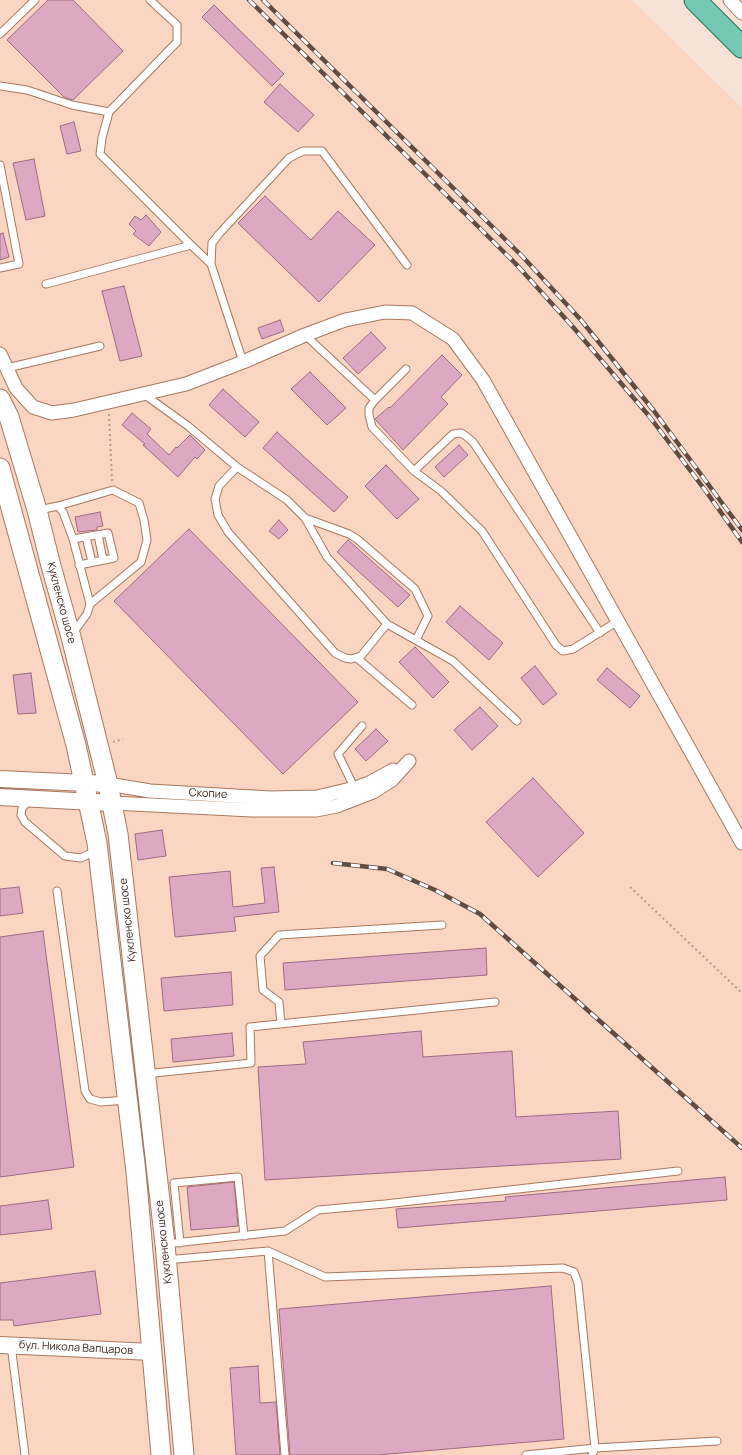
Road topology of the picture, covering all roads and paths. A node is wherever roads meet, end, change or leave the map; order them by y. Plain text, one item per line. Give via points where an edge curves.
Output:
1 (35, 0) edge
2 (150, 0) edge
3 (695, 0) edge
4 (730, 0) edge
5 (742, 13) edge
6 (0, 34) edge
7 (742, 47) edge
8 (0, 86) edge
9 (109, 112) junction
10 (0, 165) edge
11 (191, 245) junction
12 (211, 264) junction
13 (407, 265) dead end
14 (0, 268) edge
15 (46, 284) dead end
16 (305, 335) junction
17 (100, 346) dead end
18 (0, 354) edge
19 (243, 362) junction
20 (7, 368) junction
21 (406, 369) dead end
22 (145, 395) junction
23 (0, 399) edge
24 (375, 400) junction
25 (108, 402) junction
26 (236, 467) junction
27 (0, 468) edge
28 (414, 471) junction
29 (113, 490) junction
30 (58, 506) junction
31 (37, 510) junction
32 (305, 518) junction
33 (98, 535) junction
34 (86, 537) junction
35 (73, 539) junction
36 (103, 560) junction
37 (92, 562) junction
38 (79, 565) junction
39 (90, 604) junction
40 (618, 621) junction
41 (387, 624) junction
42 (600, 633) junction
43 (71, 637) junction
44 (416, 640) junction
45 (356, 658) junction
46 (412, 705) dead end
47 (518, 721) dead end
48 (362, 726) dead end
49 (123, 739) dead end
50 (110, 742) dead end
51 (409, 762) dead end
52 (0, 779) edge
53 (85, 782) junction
54 (108, 784) junction
55 (356, 794) junction
56 (0, 797) edge
57 (254, 797) junction
58 (47, 799) junction
59 (89, 802) junction
60 (112, 803) junction
61 (252, 810) junction
62 (97, 843) junction
63 (742, 843) edge
64 (630, 887) dead end
65 (57, 891) dead end
66 (442, 925) dead end
67 (742, 993) edge
68 (495, 1002) dead end
69 (281, 1024) junction
70 (145, 1074) junction
71 (127, 1100) junction
72 (678, 1171) dead end
73 (244, 1236) junction
74 (170, 1249) junction
75 (268, 1251) junction
76 (5, 1345) edge
77 (152, 1352) junction
78 (717, 1441) dead end
79 (593, 1452) edge
80 (26, 1455) edge
81 (161, 1455) edge
82 (184, 1455) edge
83 (285, 1455) edge
84 (526, 1455) edge

1 - 6 lane
2 - 9 lane via 177,25 177,42
3 - 7 main road
4 - 5 street
8 - 9 lane via 27,90 72,105
9 - 11 lane via 100,154
10 - 14 lane via 19,264
11 - 12 lane
11 - 15 lane
12 - 13 lane via 212,243 289,158 303,151 322,151
12 - 19 lane
16 - 19 street
16 - 24 lane
16 - 40 street via 345,320 385,312 412,314 453,339 483,380
17 - 20 lane
18 - 20 street
19 - 22 street via 186,384
20 - 25 street via 16,388 33,407 52,412
21 - 24 lane
22 - 25 street
22 - 26 lane via 188,426
23 - 31 main road, Кукленско шосе via 9,417
24 - 28 lane via 369,408 372,427
25 - 29 path
26 - 32 lane via 287,500
26 - 45 lane via 219,486 215,499 218,515 228,532 335,653 345,658
27 - 53 main road, Кукленско шосе
28 - 42 lane via 441,491 482,531 556,645 563,651 573,650
28 - 42 lane via 453,434 461,433 473,442
29 - 30 lane
29 - 39 lane via 139,503 148,540 141,562
30 - 31 lane
30 - 35 lane via 63,512
31 - 43 main road, Кукленско шосе
32 - 41 lane via 327,557
32 - 44 lane via 357,539 415,589 428,616
33 - 34 lane
33 - 36 lane
33 - 36 lane via 108,533 114,558
34 - 35 lane
34 - 37 lane
35 - 38 lane
36 - 37 lane
37 - 38 lane
38 - 39 lane
39 - 43 lane via 87,614
40 - 42 lane
40 - 63 street
41 - 44 lane
41 - 45 lane via 361,656
43 - 54 main road, Кукленско шосе
44 - 47 lane via 453,661
45 - 46 lane
48 - 55 lane via 338,754
49 - 50 path
51 - 55 street, Скопие via 373,781
52 - 53 street, Скопие
53 - 54 street, Скопие
53 - 59 main road, Кукленско шосе
54 - 57 street, Скопие via 150,792
54 - 60 main road, Кукленско шосе
55 - 57 street, Скопие
55 - 61 street via 337,806 316,810
56 - 58 street
57 - 61 street
58 - 59 street
58 - 62 lane via 28,802 22,808 21,815 25,822 65,856 80,858 91,853
59 - 60 street
59 - 62 main road, Кукленско шосе
60 - 61 street
60 - 70 main road, Кукленско шосе via 120,849
62 - 71 main road, Кукленско шосе
64 - 67 path
65 - 71 lane via 85,1091 90,1099 101,1102
66 - 69 lane via 279,935 260,956 263,990 279,1002
68 - 69 lane
69 - 70 lane via 250,1027 251,1063
70 - 74 main road, Кукленско шосе
71 - 77 main road, Кукленско шосе
72 - 73 lane via 318,1210 285,1232
73 - 74 lane
73 - 74 lane via 238,1177 174,1183
74 - 75 lane
74 - 82 main road, Кукленско шосе
75 - 79 lane via 325,1277 563,1268 574,1272 578,1283
75 - 83 lane
76 - 77 street, бул. Никола Вапцаров
76 - 80 lane
77 - 81 main road, Кукленско шосе
78 - 79 lane
79 - 84 lane

